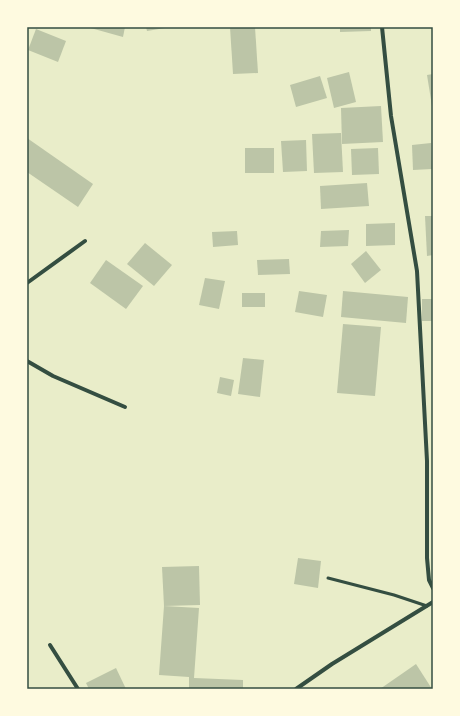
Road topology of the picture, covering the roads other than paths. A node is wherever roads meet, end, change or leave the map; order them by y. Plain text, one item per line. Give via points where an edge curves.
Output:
1 (382, 27) edge
2 (85, 242) dead end
3 (27, 283) edge
4 (27, 361) edge
5 (125, 407) dead end
6 (427, 461) junction
7 (433, 461) edge
8 (328, 578) dead end
9 (433, 588) edge
10 (433, 602) edge
11 (427, 606) junction
12 (50, 645) dead end
13 (78, 689) edge
14 (296, 689) edge

1 - 6 street via 391,116 417,271
2 - 3 street
4 - 5 street via 53,376
6 - 7 street
6 - 9 street via 428,580
8 - 11 lane
10 - 11 street
11 - 14 street
12 - 13 street

